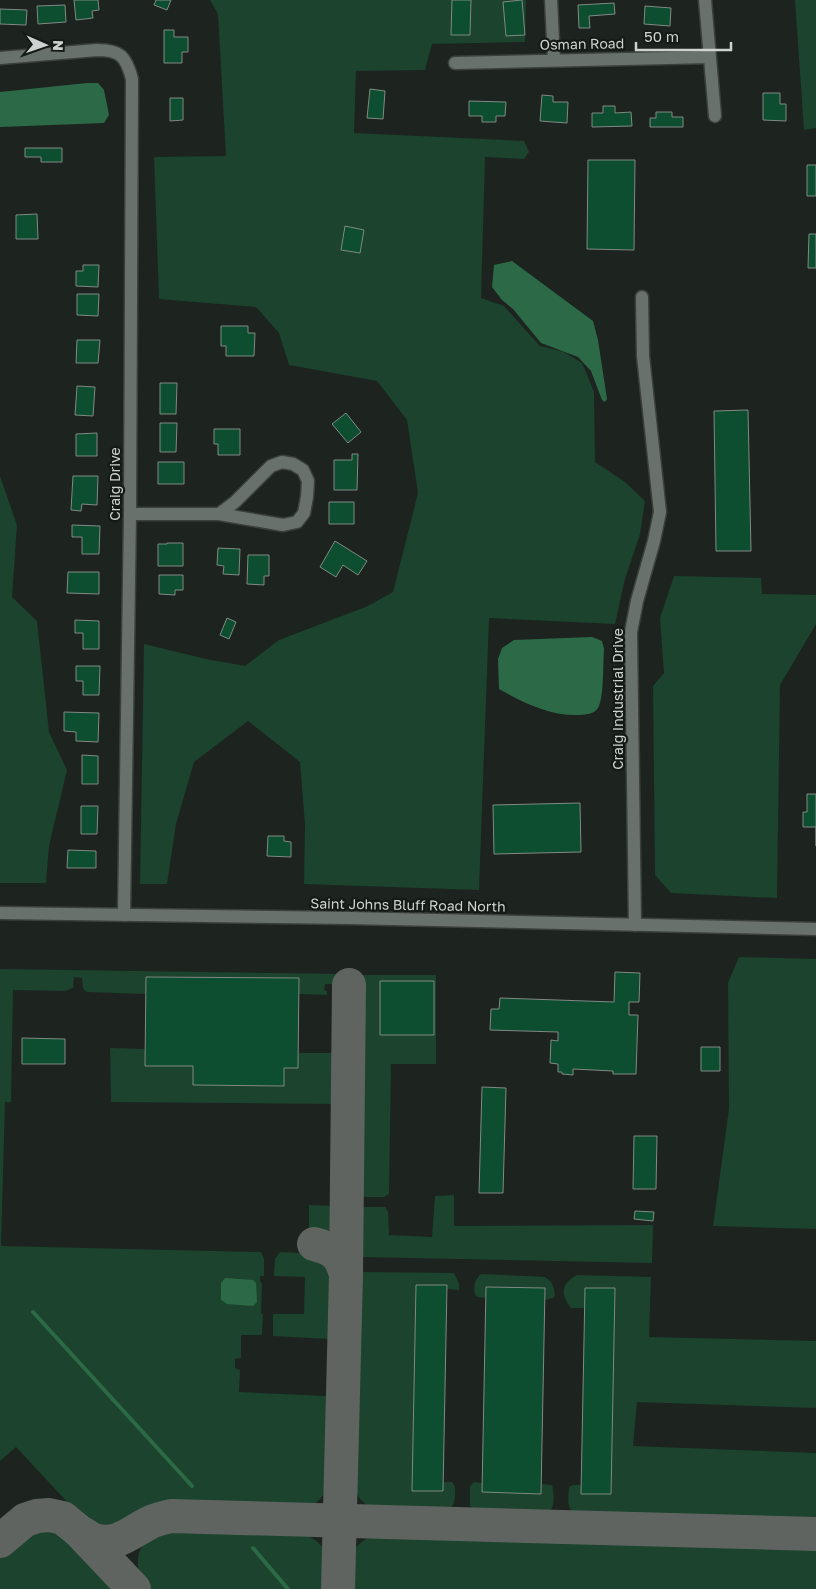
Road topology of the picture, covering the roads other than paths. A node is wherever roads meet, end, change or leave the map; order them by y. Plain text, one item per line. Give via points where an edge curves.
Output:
1 (551, 0) edge
2 (705, 0) edge
3 (710, 56) junction
4 (0, 58) edge
5 (554, 60) junction
6 (455, 63) dead end
7 (715, 116) dead end
8 (642, 297) dead end
9 (130, 514) junction
10 (219, 514) junction
11 (0, 913) edge
12 (124, 916) junction
13 (635, 925) junction
14 (816, 929) edge

1 - 5 street
2 - 3 street
3 - 5 street, Osman Road
3 - 7 street
4 - 9 street, Craig Drive via 110,50 121,55 132,79
5 - 6 street, Osman Road
8 - 13 street, Craig Industrial Drive via 642,356 660,512 631,632
9 - 10 street
9 - 12 street, Craig Drive
10 - 10 street via 283,525 297,522 304,514 308,480 303,470 293,464 282,462 271,466
11 - 12 street, Saint Johns Bluff Road North
12 - 13 street, Saint Johns Bluff Road North
13 - 14 street, Saint Johns Bluff Road North

